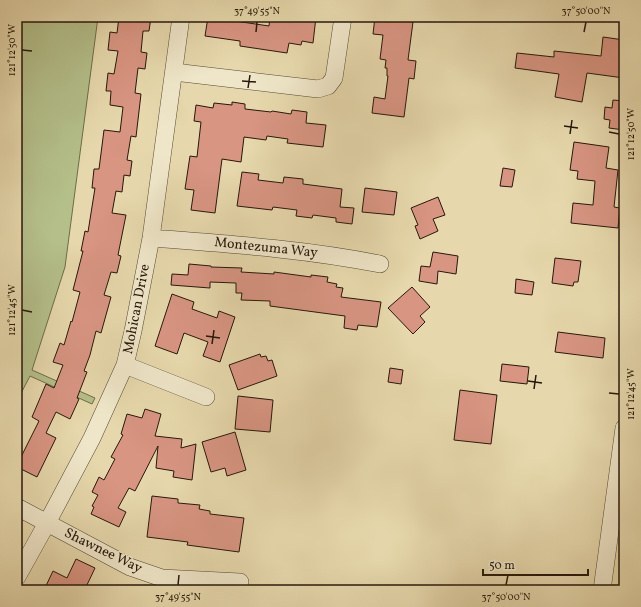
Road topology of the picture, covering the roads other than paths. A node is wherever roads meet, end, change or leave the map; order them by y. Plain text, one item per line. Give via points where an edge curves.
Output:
1 (181, 17) edge
2 (343, 17) edge
3 (174, 72) junction
4 (151, 238) junction
5 (380, 264) dead end
6 (125, 365) junction
7 (206, 397) dead end
8 (624, 428) edge
9 (17, 507) edge
10 (47, 523) junction
11 (17, 577) edge
12 (240, 582) dead end
13 (161, 584) edge
14 (602, 590) edge

1 - 3 street, Mohican Drive
2 - 3 street via 334,78 328,86 318,89
3 - 4 street, Mohican Drive
4 - 5 street, Montezuma Way via 247,245 339,256
4 - 6 street, Mohican Drive
6 - 7 street
6 - 10 street, Mohican Drive via 92,438
8 - 14 street
9 - 10 street, Shawnee Way
10 - 11 street, Mohican Drive
10 - 13 street, Shawnee Way
12 - 13 street, Shawnee Way

